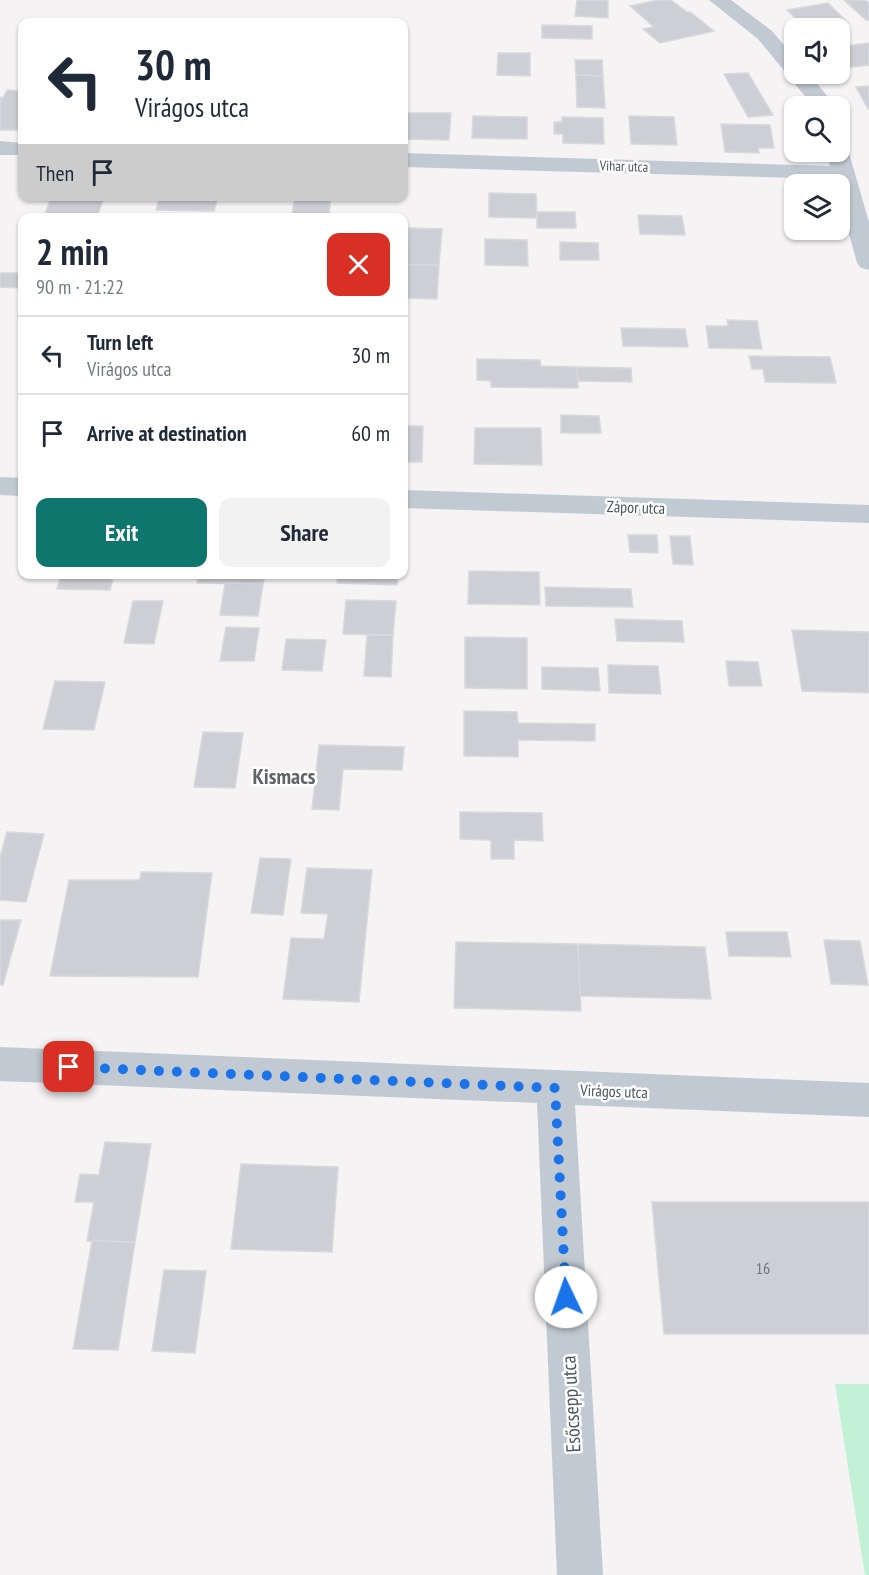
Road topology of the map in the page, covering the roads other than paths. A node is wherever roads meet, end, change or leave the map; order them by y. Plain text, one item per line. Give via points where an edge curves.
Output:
1 (719, 0) edge
2 (784, 58) edge
3 (806, 84) edge
4 (817, 96) edge
5 (0, 148) edge
6 (18, 149) edge
7 (408, 160) edge
8 (784, 162) edge
9 (841, 162) edge
10 (869, 263) edge
11 (0, 486) edge
12 (18, 487) edge
13 (408, 499) edge
14 (869, 514) edge
15 (0, 1064) edge
16 (555, 1088) junction
17 (869, 1100) edge
18 (580, 1575) edge

1 - 2 street via 765,35
3 - 4 street
5 - 6 street
7 - 8 street, Vihar utca
9 - 10 street
11 - 12 street
13 - 14 street, Zápor utca
15 - 16 street, Virágos utca
16 - 17 street, Virágos utca
16 - 18 street, Esőcsepp utca

